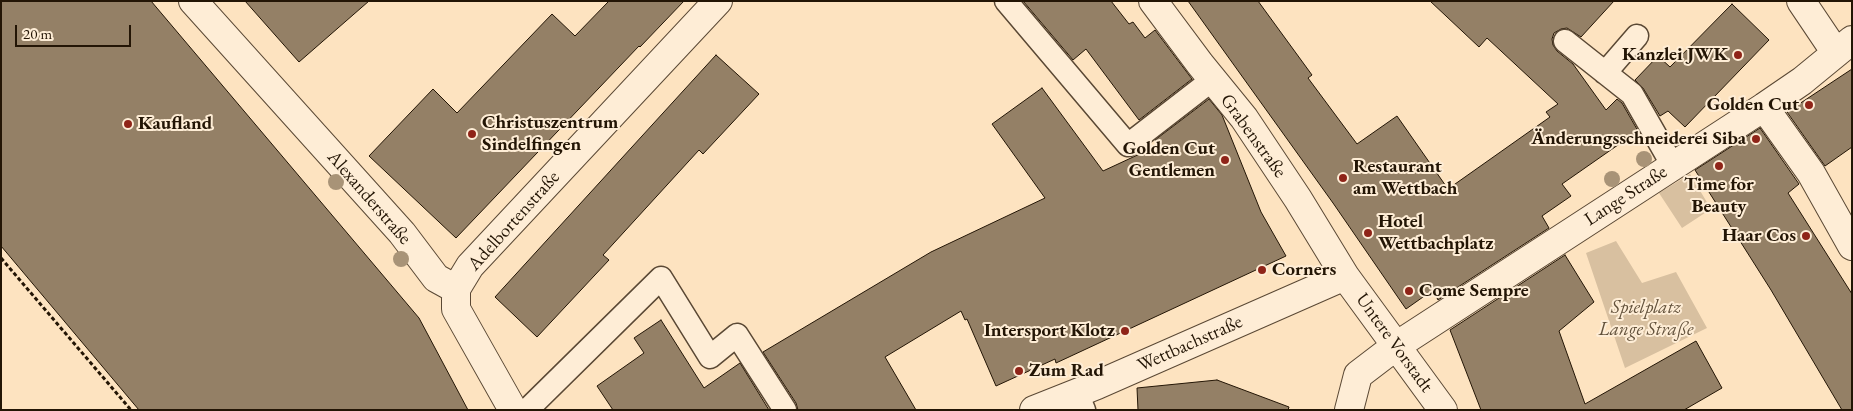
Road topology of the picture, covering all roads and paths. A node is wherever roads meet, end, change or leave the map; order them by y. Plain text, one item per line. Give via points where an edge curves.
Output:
1 (193, 1) edge
2 (718, 1) edge
3 (1006, 1) edge
4 (1153, 1) edge
5 (1801, 1) edge
6 (1637, 36) dead end
7 (1565, 41) dead end
8 (1844, 47) edge
9 (1605, 73) junction
10 (1212, 80) junction
11 (1764, 107) junction
12 (1673, 166) junction
13 (1852, 246) edge
14 (1, 258) edge
15 (1345, 276) junction
16 (456, 289) junction
17 (1396, 346) junction
18 (1086, 396) edge
19 (131, 410) edge
20 (513, 410) edge
21 (527, 410) edge
22 (786, 410) edge
23 (1034, 410) edge
24 (1349, 410) edge
25 (1443, 410) edge

1 - 16 street, Alexanderstraße via 402,233 436,278
2 - 16 street, Adelbortenstraße via 470,266
3 - 10 lane via 1128,144
4 - 10 street, Grabenstraße
5 - 8 street
6 - 9 lane
7 - 9 lane
8 - 11 street, Lange Straße
9 - 12 lane via 1632,94
10 - 15 street, Grabenstraße via 1244,118
11 - 12 street, Lange Straße
11 - 13 street via 1811,173
12 - 17 street, Lange Straße
14 - 19 path
15 - 17 street, Untere Vorstadt
15 - 18 street, Wettbachstraße
16 - 20 street via 456,310
17 - 24 street, Lange Straße via 1358,375
17 - 25 street, Untere Vorstadt
18 - 23 street, Wettbachstraße
21 - 22 lane via 661,278 710,358 737,335

